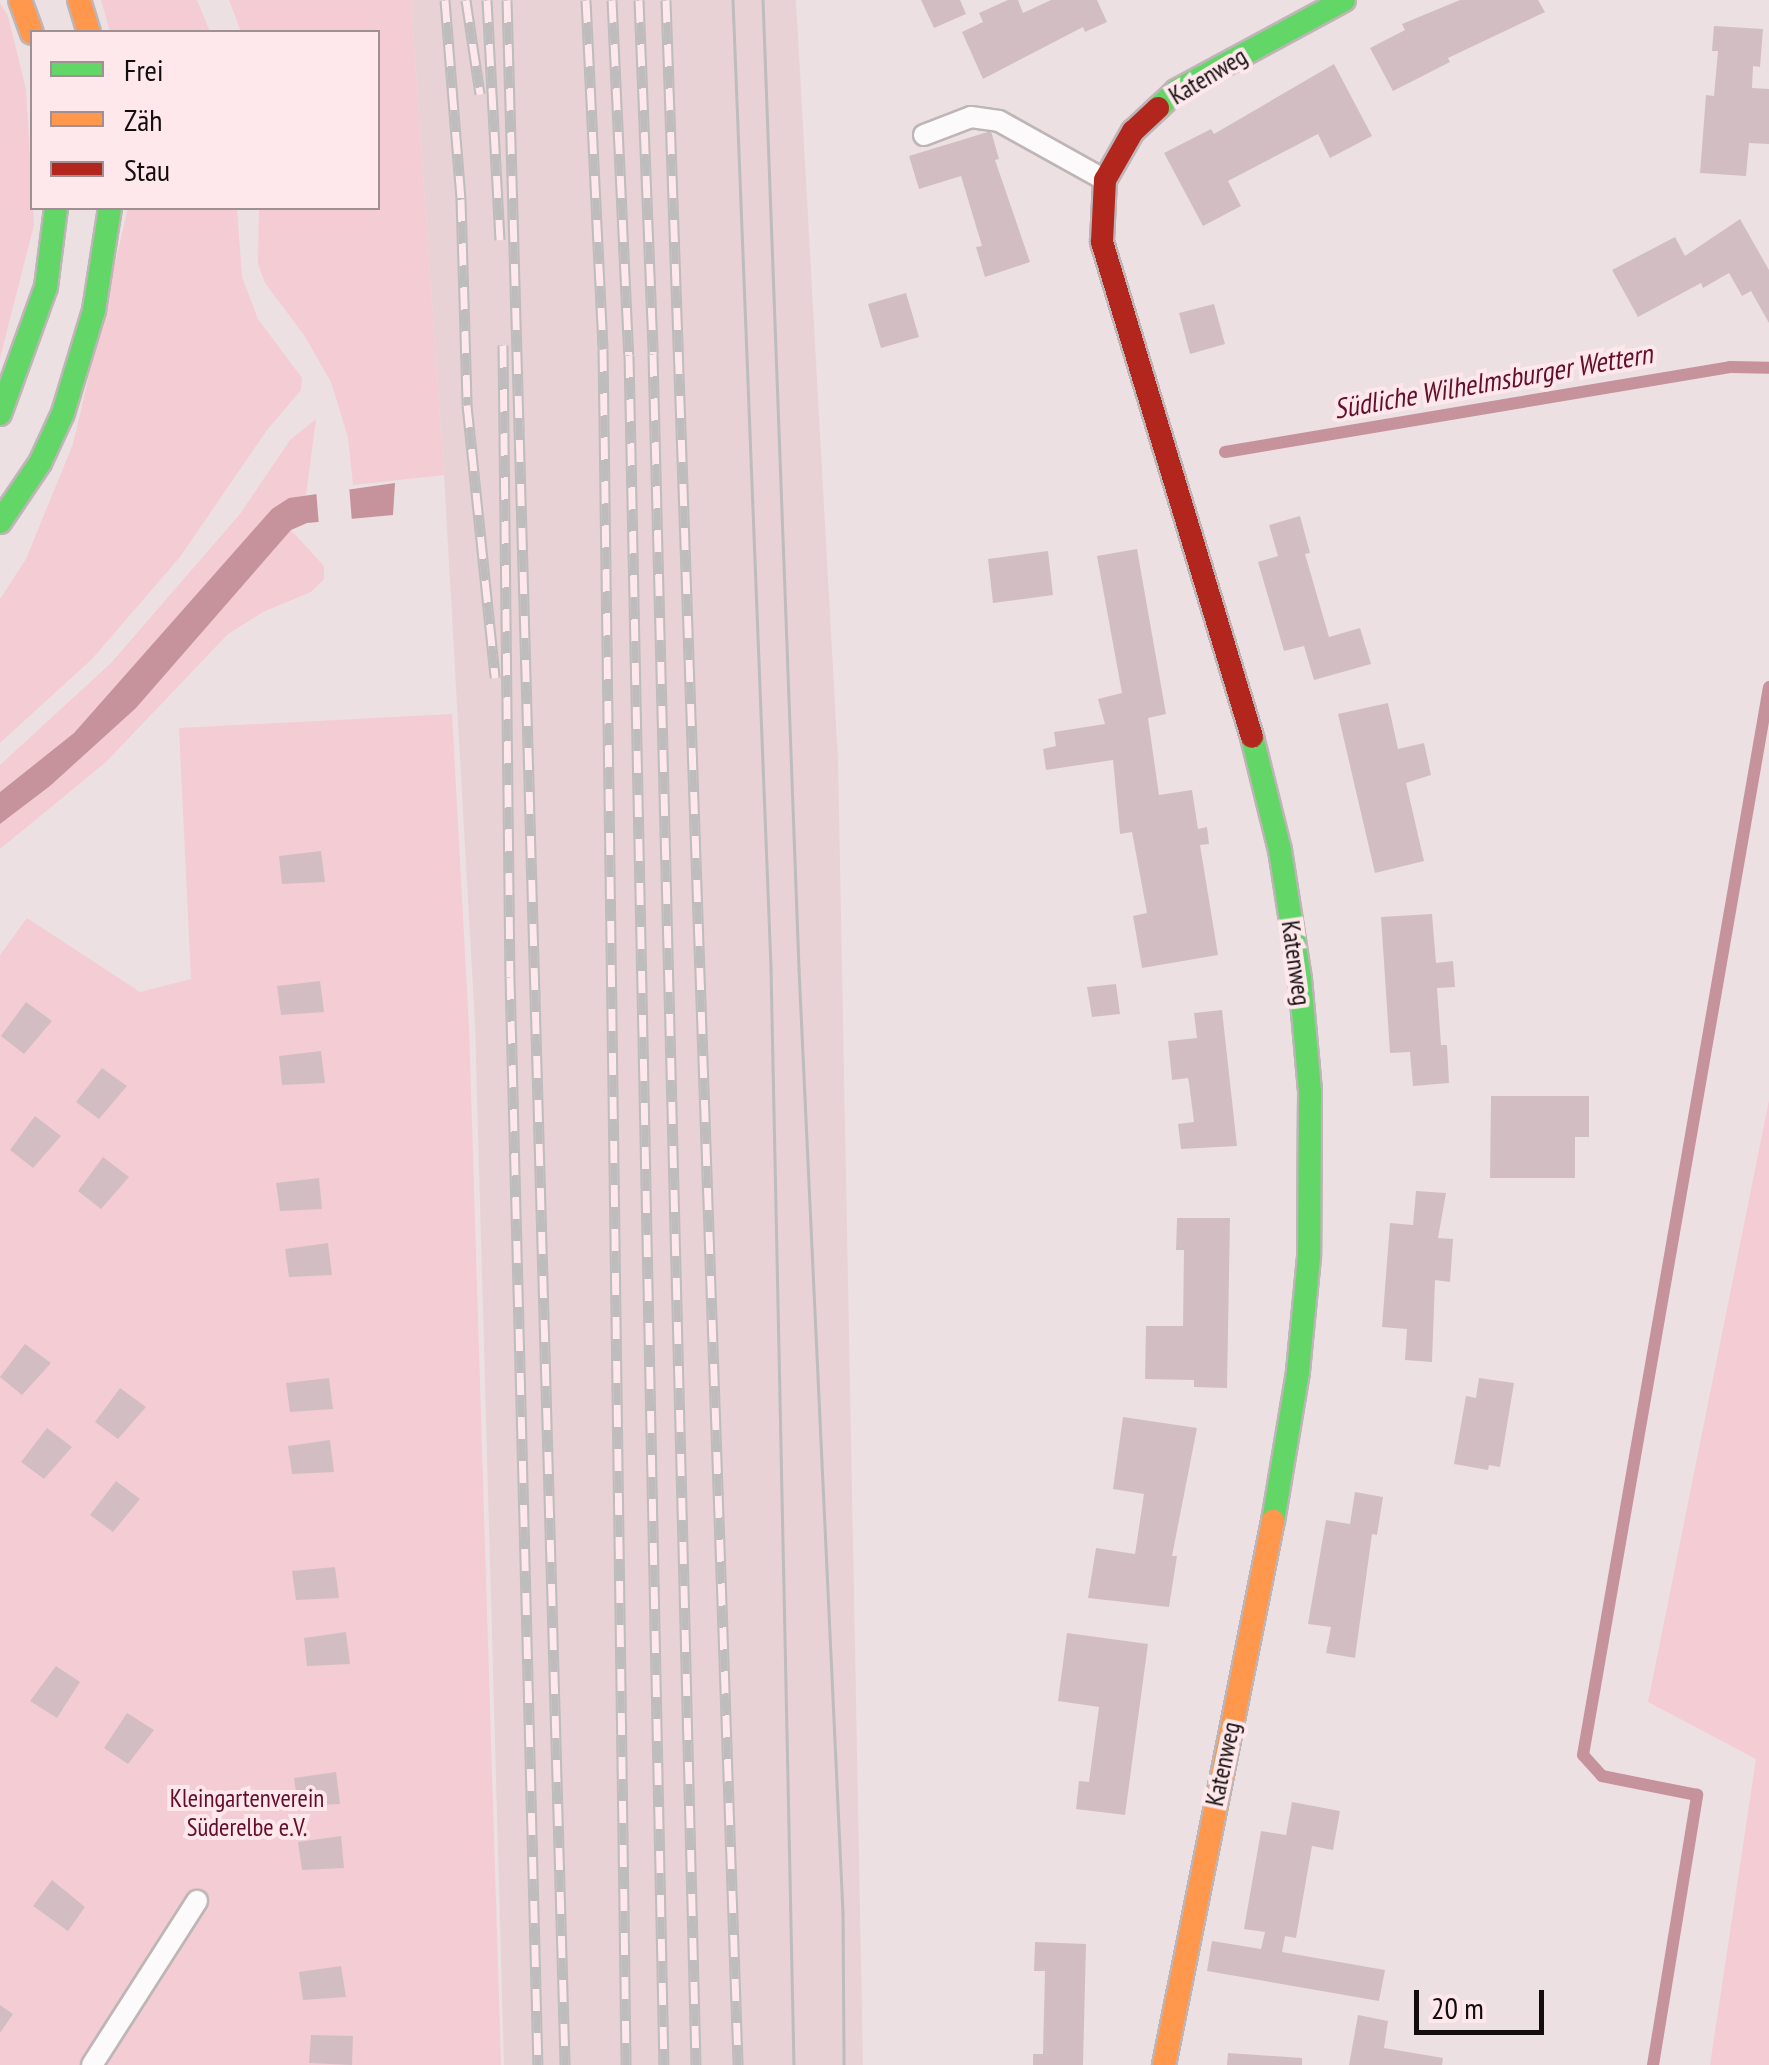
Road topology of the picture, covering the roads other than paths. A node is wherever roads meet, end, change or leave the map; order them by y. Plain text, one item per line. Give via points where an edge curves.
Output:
1 (20, 0) edge
2 (78, 0) edge
3 (1344, 0) edge
4 (31, 30) edge
5 (89, 30) edge
6 (924, 135) dead end
7 (1104, 180) junction
8 (56, 210) edge
9 (110, 210) edge
10 (0, 414) edge
11 (0, 522) edge
12 (197, 1901) dead end
13 (92, 2065) edge
14 (1164, 2065) edge

1 - 4 main road
2 - 5 main road
3 - 7 main road, Katenweg via 1176,91 1133,131
6 - 7 lane via 971,117 999,121
7 - 14 main road, Katenweg via 1102,242 1267,795 1300,979 1310,1090 1310,1257 1298,1372
8 - 10 main road via 46,288
9 - 11 main road via 94,310 63,413 40,463
12 - 13 lane

